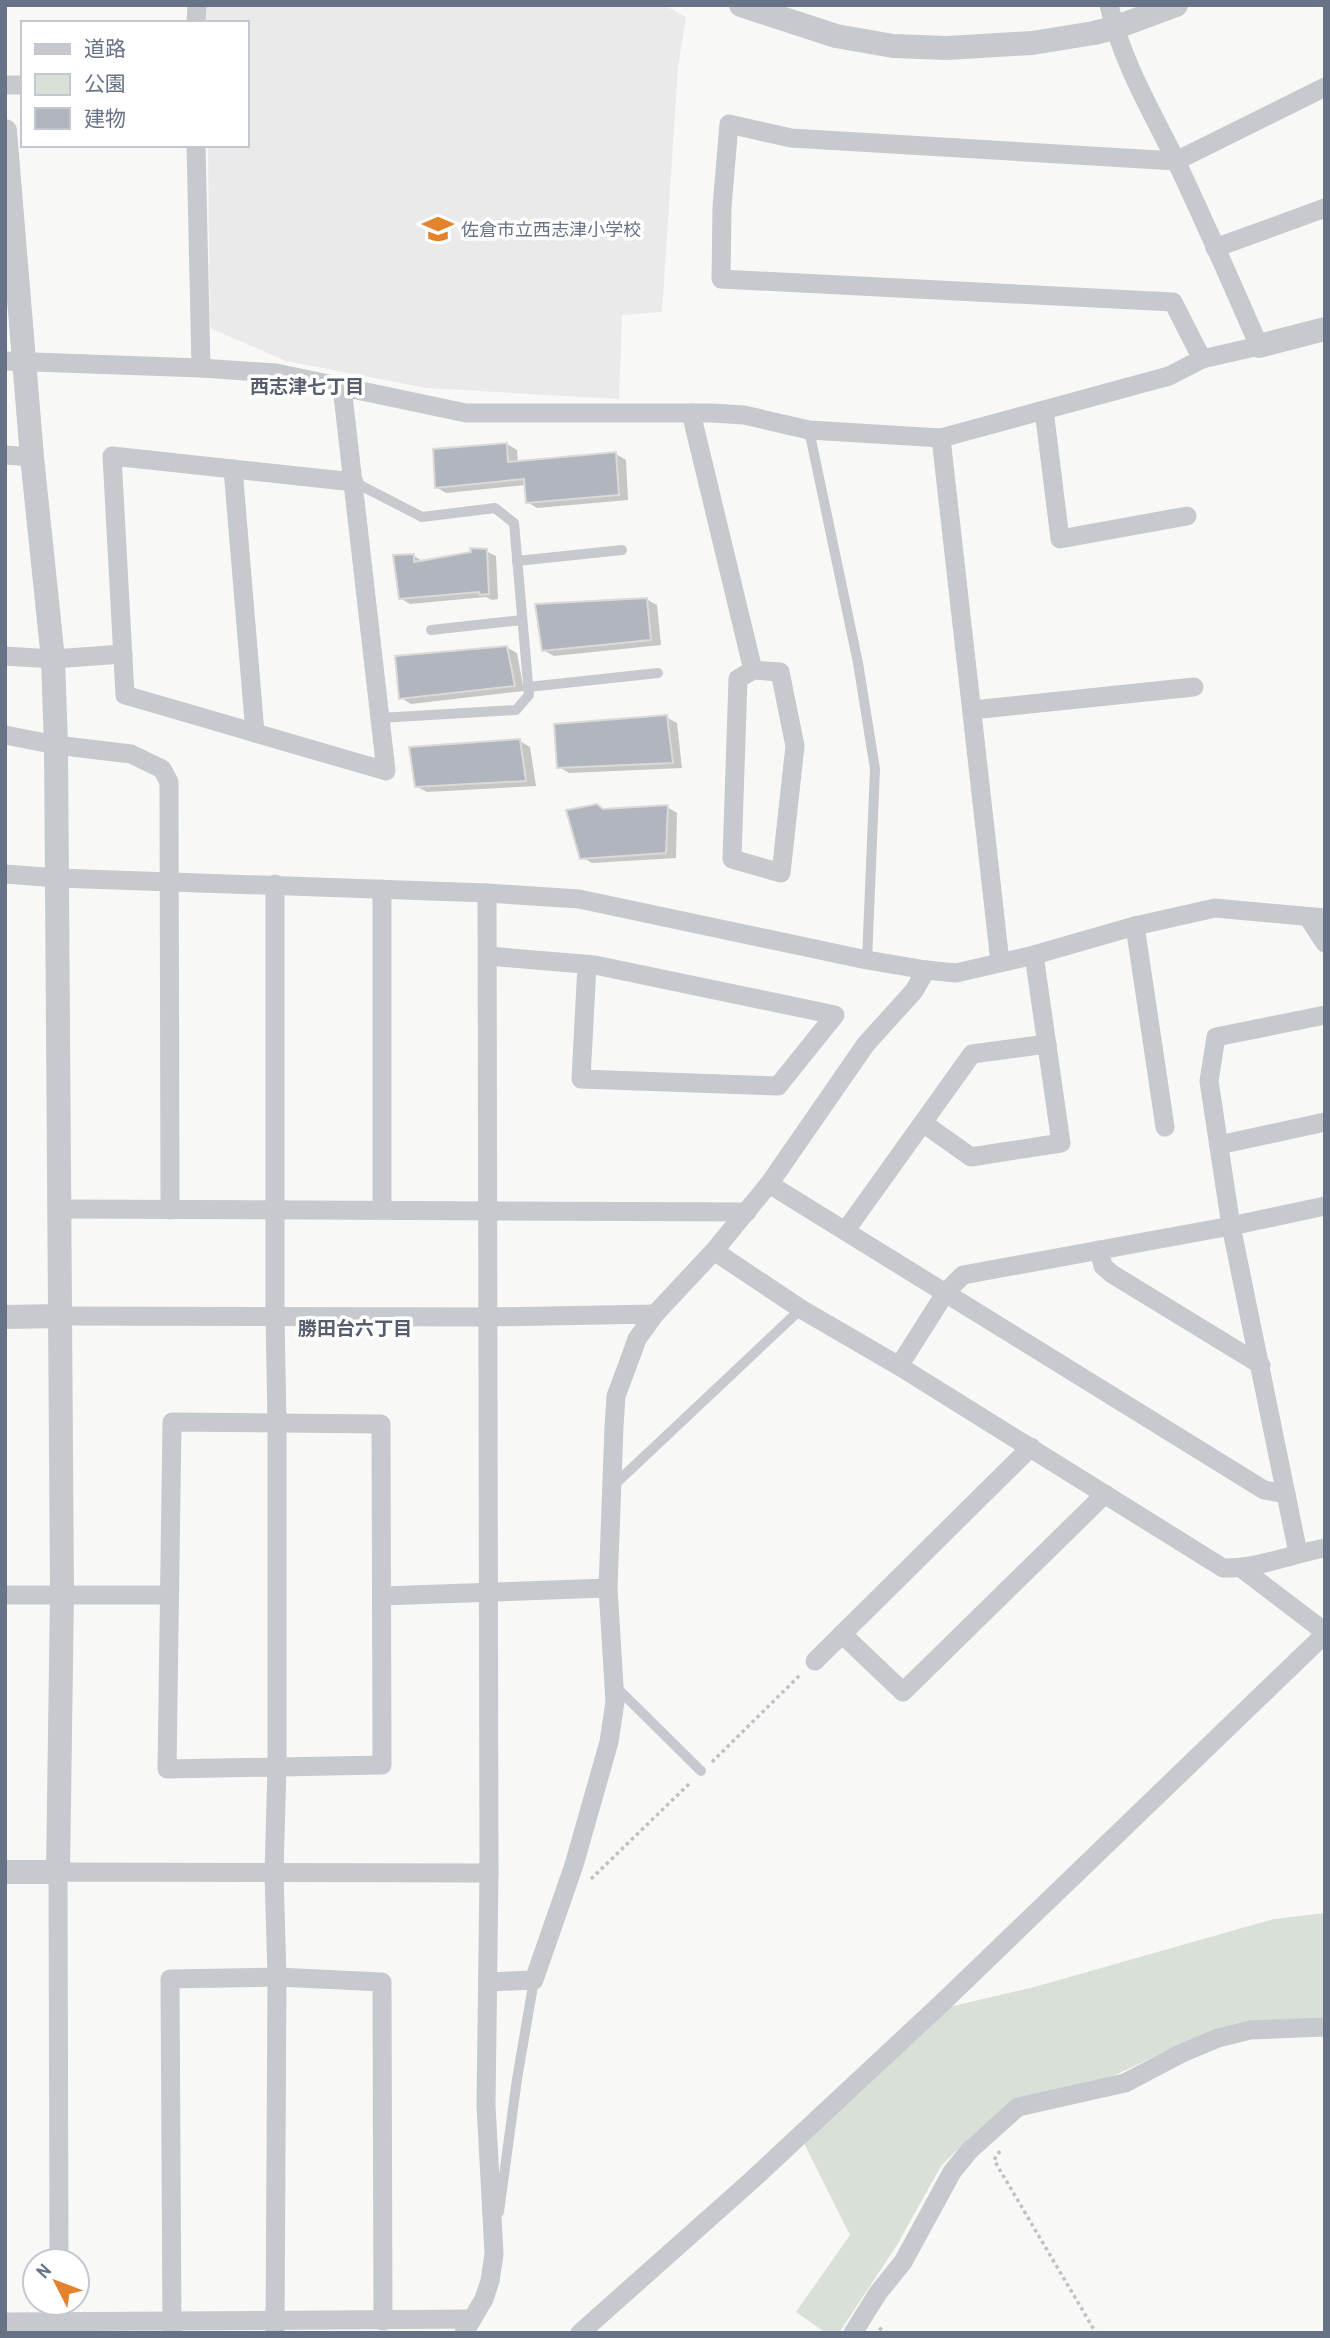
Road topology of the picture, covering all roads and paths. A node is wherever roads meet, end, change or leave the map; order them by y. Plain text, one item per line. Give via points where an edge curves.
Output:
1 (1176, 5) edge
2 (752, 7) edge
3 (1111, 17) edge
4 (1325, 87) edge
5 (5, 131) edge
6 (196, 147) edge
7 (1176, 161) junction
8 (1325, 208) edge
9 (1215, 248) junction
10 (1325, 329) edge
11 (1259, 346) junction
12 (1202, 359) junction
13 (15, 362) edge
14 (201, 368) junction
15 (342, 387) junction
16 (1044, 410) junction
17 (691, 413) junction
18 (809, 430) junction
19 (941, 438) junction
20 (5, 455) edge
21 (32, 457) junction
22 (233, 469) junction
23 (354, 482) junction
24 (1187, 516) dead end
25 (622, 550) dead end
26 (517, 561) junction
27 (522, 620) junction
28 (431, 630) dead end
29 (123, 654) junction
30 (5, 656) edge
31 (53, 659) junction
32 (753, 670) junction
33 (658, 673) dead end
34 (528, 687) junction
35 (1194, 687) dead end
36 (972, 710) junction
37 (380, 718) junction
38 (255, 733) junction
39 (5, 735) edge
40 (57, 745) junction
41 (5, 873) edge
42 (58, 878) junction
43 (169, 880) junction
44 (275, 884) junction
45 (382, 889) junction
46 (487, 893) junction
47 (1316, 917) edge
48 (1135, 926) junction
49 (1325, 943) edge
50 (1034, 955) junction
51 (488, 956) junction
52 (867, 960) junction
53 (1000, 962) junction
54 (587, 965) junction
55 (926, 970) junction
56 (1325, 1015) edge
57 (1047, 1044) junction
58 (1325, 1122) edge
59 (923, 1123) junction
60 (1166, 1127) dead end
61 (1219, 1145) junction
62 (769, 1184) junction
63 (1325, 1206) edge
64 (59, 1209) junction
65 (170, 1210) junction
66 (382, 1210) junction
67 (489, 1210) junction
68 (276, 1211) junction
69 (747, 1212) junction
70 (1231, 1226) junction
71 (846, 1230) junction
72 (1099, 1250) junction
73 (714, 1251) junction
74 (946, 1292) junction
75 (801, 1309) junction
76 (655, 1314) junction
77 (60, 1316) junction
78 (275, 1316) junction
79 (5, 1317) edge
80 (488, 1317) junction
81 (1261, 1365) junction
82 (899, 1366) junction
83 (277, 1422) junction
84 (1031, 1447) junction
85 (612, 1487) junction
86 (1105, 1494) junction
87 (1286, 1494) junction
88 (1325, 1548) edge
89 (1298, 1553) junction
90 (1241, 1569) junction
91 (608, 1588) junction
92 (489, 1592) junction
93 (62, 1594) junction
94 (5, 1595) edge
95 (169, 1595) junction
96 (382, 1595) junction
97 (1325, 1633) edge
98 (842, 1634) junction
99 (816, 1661) joint
100 (614, 1686) junction
101 (277, 1767) junction
102 (702, 1771) junction
103 (5, 1872) edge
104 (58, 1872) junction
105 (274, 1873) junction
106 (489, 1873) junction
107 (586, 1883) dead end
108 (277, 1977) junction
109 (534, 1980) junction
110 (488, 1982) junction
111 (1325, 2027) edge
112 (1003, 2146) dead end
113 (59, 2247) edge
114 (494, 2254) junction
115 (60, 2319) edge
116 (383, 2321) junction
117 (5, 2322) edge
118 (275, 2326) edge
119 (468, 2326) edge
120 (172, 2327) edge
121 (580, 2333) edge
122 (853, 2333) edge
123 (1096, 2333) edge

1 - 3 street
2 - 3 street via 836,36 893,46 947,48 1032,43
3 - 7 street via 1137,87
4 - 7 street
5 - 13 street
6 - 14 street
7 - 9 street
7 - 12 street via 791,138 729,124 720,279 1173,302
8 - 9 street
9 - 11 street
10 - 11 street
11 - 12 street
12 - 16 street via 1168,376
13 - 14 street
13 - 21 street
14 - 15 street via 276,373
15 - 17 street via 466,413
15 - 23 street
16 - 19 street
16 - 24 street via 1060,539
17 - 18 street via 744,415
17 - 32 street
18 - 19 street
18 - 52 lane via 858,663 875,769
19 - 36 street
20 - 21 street
21 - 31 street
22 - 23 street
22 - 29 street via 112,456
22 - 38 street
23 - 26 lane via 422,517 495,508 514,523
23 - 37 street
25 - 26 lane
26 - 27 lane
27 - 28 lane
27 - 34 lane
29 - 31 street
29 - 38 street via 125,695
30 - 31 street
31 - 40 street
32 - 32 street via 780,672 795,746 781,873 732,859 738,679
33 - 34 lane
34 - 37 lane via 529,695 516,710
35 - 36 street
36 - 53 street
37 - 38 street via 386,771
39 - 40 street
40 - 42 street
40 - 43 street via 131,754 162,769 169,782
41 - 42 street
42 - 43 street
42 - 64 street
43 - 44 street
43 - 65 street
44 - 45 street
44 - 68 street
45 - 46 street
45 - 66 street
46 - 51 street
46 - 52 street via 579,899
47 - 48 street via 1215,908
47 - 49 street
48 - 50 street
48 - 60 street
50 - 53 street
50 - 57 street
51 - 54 street
51 - 67 street
52 - 55 street
53 - 55 street via 956,972
54 - 54 street via 609,968 835,1015 778,1086 581,1079
55 - 62 street via 914,991 866,1044
56 - 61 street via 1216,1037 1209,1081
57 - 59 street via 972,1054
57 - 59 street via 1061,1143 971,1157
58 - 61 street
59 - 71 street
61 - 70 street
62 - 69 street
62 - 71 street
63 - 70 street
64 - 65 street
64 - 77 street
65 - 68 street
66 - 67 street
66 - 68 street
67 - 69 street
67 - 80 street
68 - 78 street
69 - 73 street
70 - 72 street
70 - 81 street
71 - 74 street
72 - 74 street via 962,1275
72 - 81 street via 1103,1266 1112,1275
73 - 75 street
73 - 76 street
74 - 82 street
74 - 87 street via 1264,1490
75 - 82 street
75 - 85 lane
76 - 80 street
76 - 85 street via 637,1339 616,1396
77 - 78 street
77 - 79 street
77 - 93 street
78 - 80 street
78 - 83 street
80 - 92 street
81 - 87 street
82 - 84 street
83 - 95 street via 172,1422
83 - 96 street via 381,1424
83 - 101 street
84 - 86 street
84 - 98 street
85 - 91 street
86 - 90 street via 1223,1568
86 - 98 street via 903,1692
87 - 89 street
88 - 89 street
89 - 90 street
90 - 97 street
91 - 92 street
91 - 100 street
92 - 96 street
92 - 106 street
93 - 94 street
93 - 95 street
93 - 104 street
95 - 101 street via 167,1769
96 - 101 street via 382,1765
97 - 121 street via 943,2002
98 - 99 street
99 - 102 path
100 - 102 lane
100 - 109 street via 609,1742 574,1865
101 - 105 street
102 - 107 path
103 - 104 street
104 - 105 street
104 - 113 street
105 - 106 street
105 - 108 street
106 - 110 street
108 - 116 street via 382,1982
108 - 118 street
108 - 120 street via 170,1979
109 - 110 street
109 - 114 lane
110 - 114 street via 486,2105
111 - 122 street via 1250,2029 1182,2053 1125,2083 1018,2107 952,2172 902,2262
112 - 123 path via 994,2160
114 - 119 street via 484,2300
115 - 117 street
115 - 120 street
116 - 118 street
116 - 119 street
118 - 120 street

